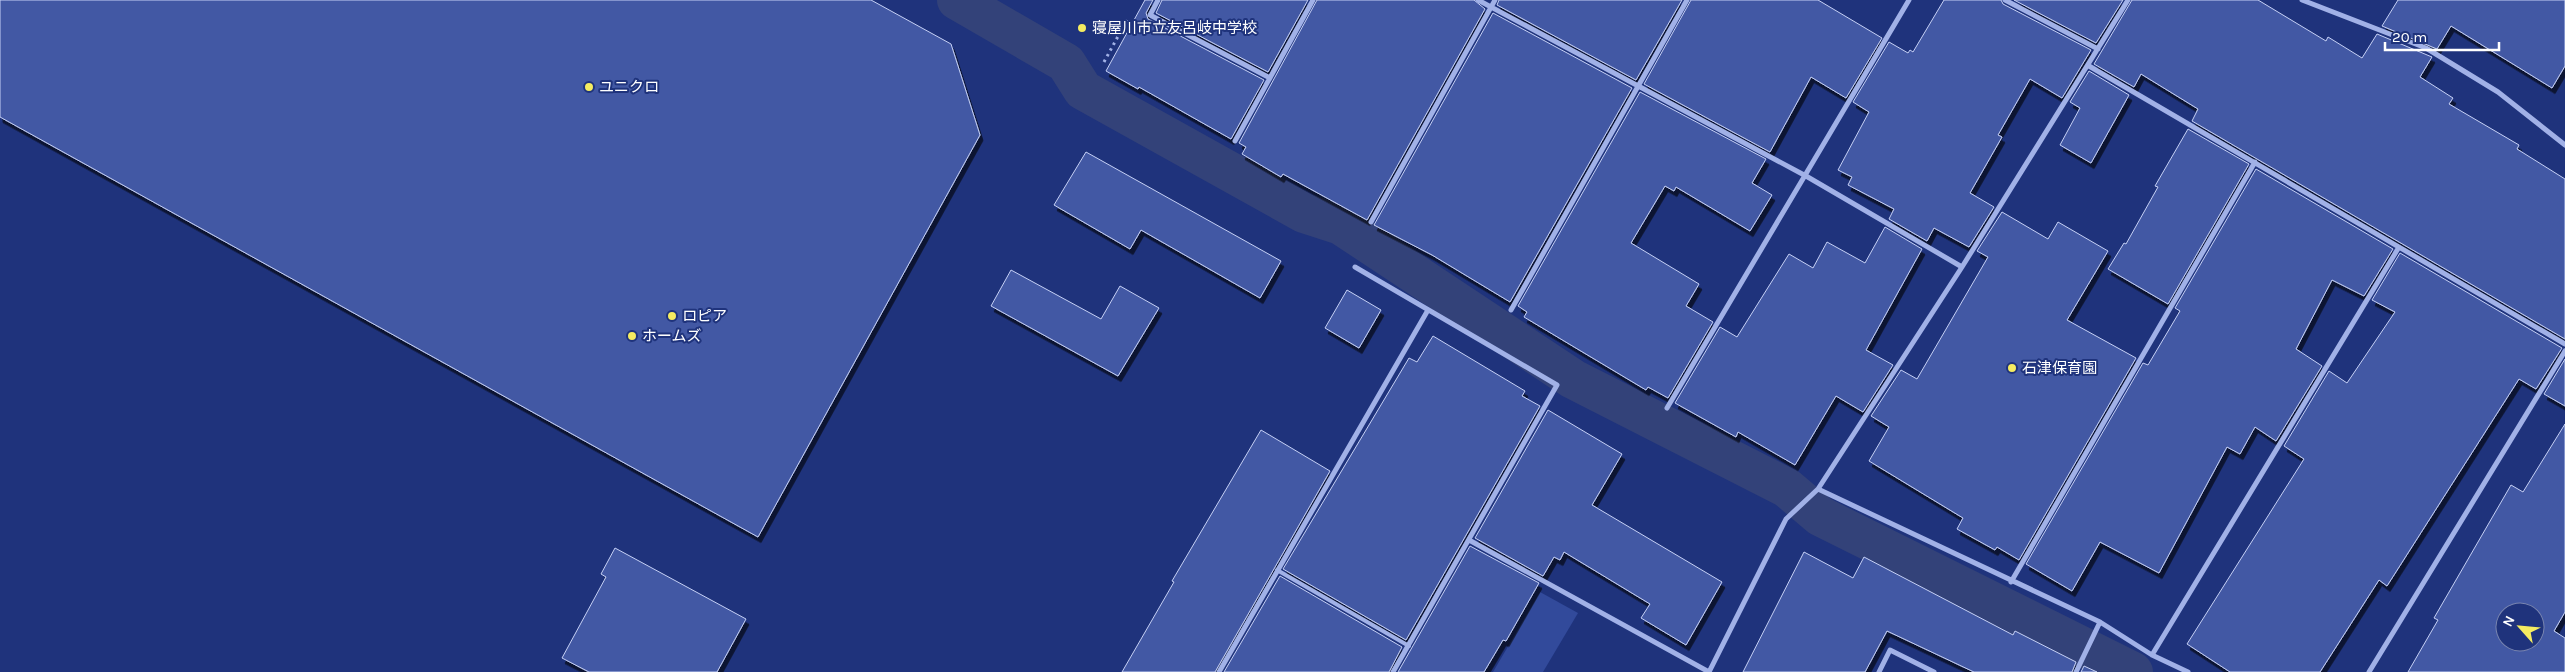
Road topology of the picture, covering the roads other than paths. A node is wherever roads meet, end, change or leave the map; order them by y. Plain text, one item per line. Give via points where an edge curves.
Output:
1 (1158, 0) edge
2 (1313, 0) edge
3 (1478, 0) edge
4 (1495, 0) edge
5 (1687, 0) edge
6 (1908, 0) edge
7 (2005, 0) edge
8 (2128, 0) edge
9 (2302, 0) edge
10 (1491, 7) junction
11 (2098, 49) junction
12 (2089, 66) junction
13 (1270, 78) junction
14 (1638, 86) junction
15 (1235, 141) dead end
16 (2565, 144) edge
17 (2255, 162) junction
18 (1806, 176) junction
19 (1371, 222) dead end
20 (2399, 247) junction
21 (1355, 267) dead end
22 (1962, 267) junction
23 (1428, 310) junction
24 (1511, 310) dead end
25 (2565, 344) edge
26 (2565, 351) edge
27 (1667, 408) dead end
28 (1818, 489) junction
29 (1469, 540) junction
30 (1278, 570) junction
31 (2011, 582) junction
32 (2100, 622) junction
33 (1409, 646) junction
34 (2152, 655) junction
35 (1219, 672) edge
36 (1393, 672) edge
37 (1709, 672) edge
38 (1879, 672) edge
39 (1934, 672) edge
40 (2076, 672) edge
41 (2188, 672) edge
42 (2369, 672) edge

1 - 13 street via 1150,14
2 - 13 street
3 - 10 street
4 - 10 street
5 - 14 street
6 - 18 street
7 - 11 street
8 - 11 street
9 - 16 street via 2426,48 2498,92
10 - 14 street
10 - 19 street
11 - 12 street
12 - 17 street
12 - 22 street
13 - 15 street
14 - 18 street
14 - 24 street
17 - 20 street
17 - 31 street
18 - 22 street
18 - 27 street
20 - 25 street
20 - 34 street
21 - 23 street
22 - 28 street
23 - 29 street via 1557,385
23 - 30 street
26 - 42 street
28 - 31 street
28 - 37 street via 1786,519
29 - 33 street
29 - 37 street
30 - 33 lane
30 - 35 street
31 - 32 street
32 - 34 street
32 - 40 street
33 - 36 street
34 - 41 street
38 - 39 street via 1890,650

